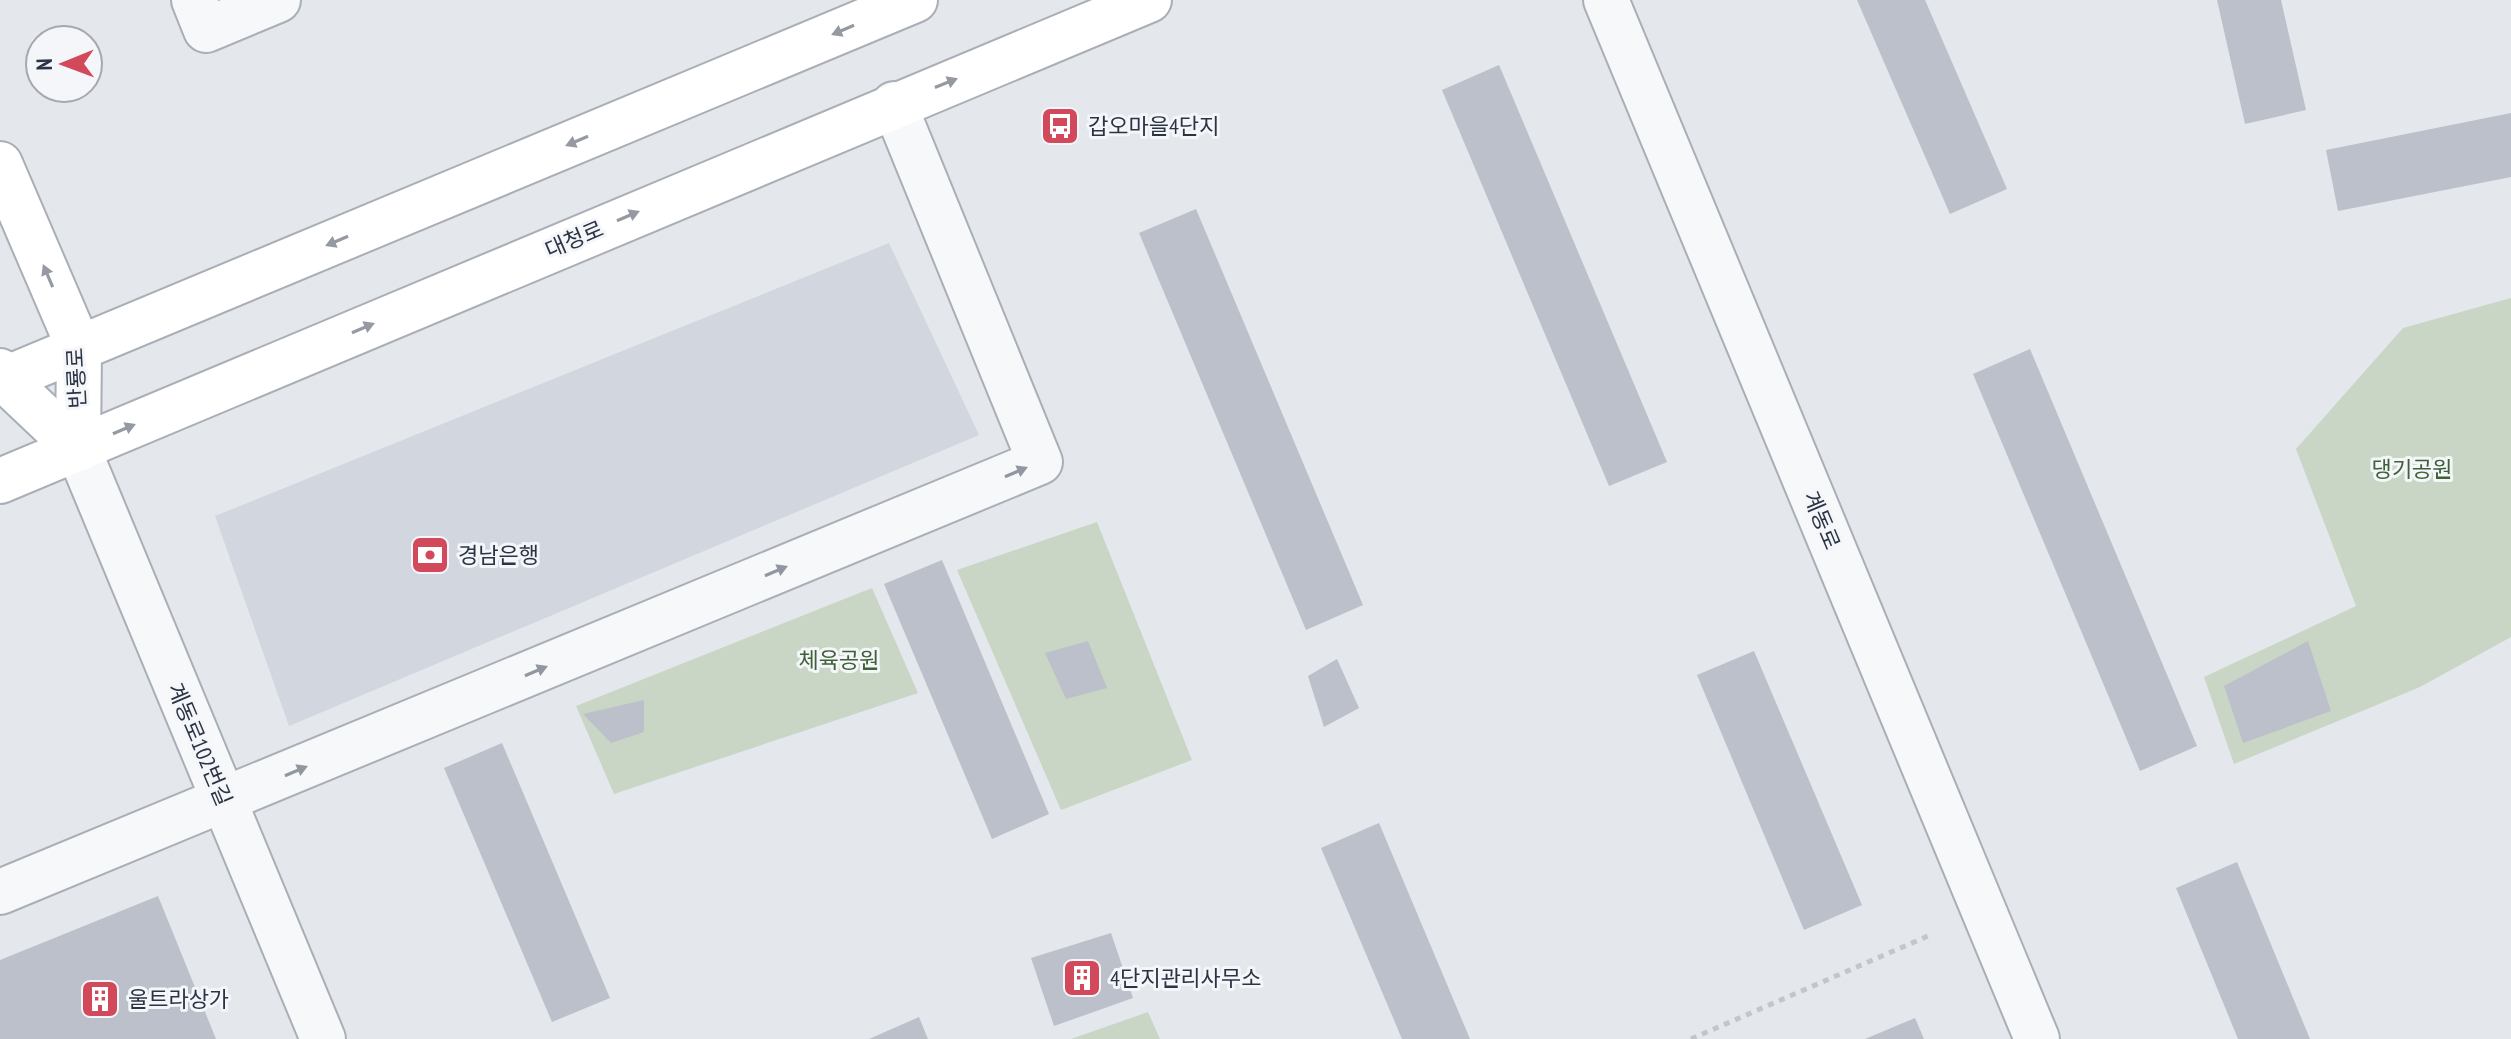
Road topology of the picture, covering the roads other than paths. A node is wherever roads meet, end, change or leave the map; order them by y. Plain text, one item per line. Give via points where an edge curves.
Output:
1 (194, 0) edge
2 (278, 0) edge
3 (915, 0) edge
4 (1149, 0) edge
5 (1606, 0) edge
6 (894, 104) junction
7 (0, 164) edge
8 (79, 348) junction
9 (1, 377) edge
10 (78, 449) junction
11 (0, 481) edge
12 (224, 801) junction
13 (0, 892) edge
14 (323, 1039) edge
15 (2037, 1039) edge

1 - 2 street via 206,30
3 -> 8 main road
6 -> 4 main road, 대청로
5 - 15 street, 계동로
10 -> 6 main road, 대청로
12 -> 6 street via 1040,462
8 -> 7 main road, 반룡로
8 - 9 main road
8 - 10 main road, 반룡로
9 - 10 main road, 반룡로
10 - 11 main road, 대청로
10 - 12 street, 계동로102번길
12 - 13 street
12 - 14 street, 계동로102번길

